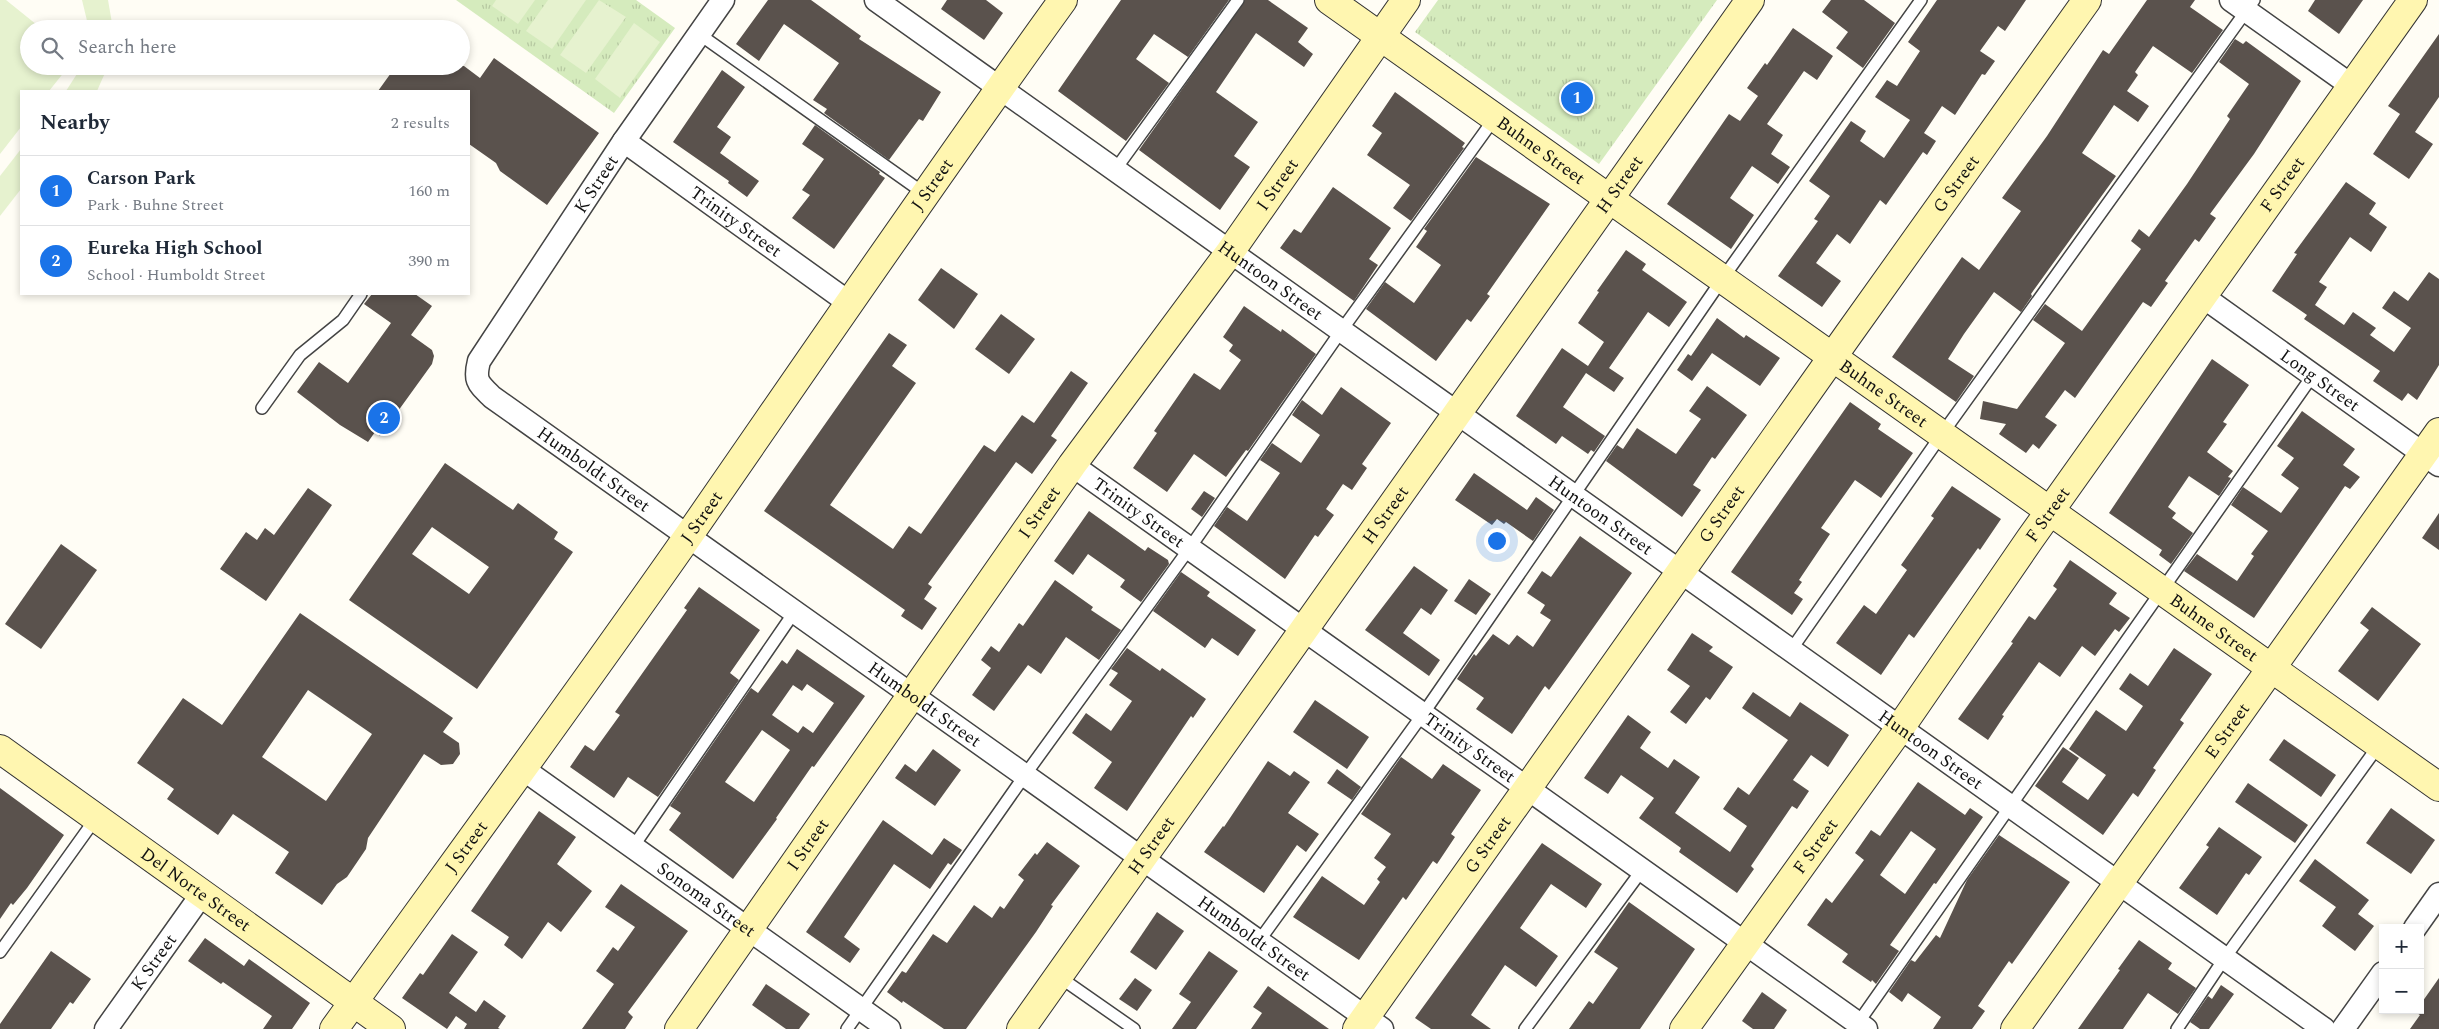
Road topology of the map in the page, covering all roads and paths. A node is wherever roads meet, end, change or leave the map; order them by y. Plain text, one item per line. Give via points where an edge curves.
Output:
1 (723, 0) edge
2 (1062, 0) edge
3 (1238, 0) edge
4 (1329, 0) edge
5 (1406, 0) edge
6 (1750, 0) edge
7 (1921, 0) edge
8 (2088, 0) edge
9 (2413, 0) edge
10 (889, 4) edge
11 (2244, 4) edge
12 (699, 34) junction
13 (1379, 36) junction
14 (2352, 86) junction
15 (1000, 87) junction
16 (1494, 119) junction
17 (624, 141) junction
18 (1115, 170) junction
19 (925, 194) junction
20 (1609, 199) junction
21 (1230, 252) junction
22 (1723, 278) junction
23 (360, 295) edge
24 (2202, 296) junction
25 (848, 302) junction
26 (1341, 331) junction
27 (1833, 356) junction
28 (476, 373) joint
29 (2313, 375) junction
30 (262, 408) dead end
31 (1458, 413) junction
32 (2439, 432) edge
33 (1942, 434) junction
34 (2431, 459) edge
35 (1072, 465) junction
36 (1573, 495) junction
37 (2050, 512) junction
38 (688, 535) junction
39 (1189, 549) junction
40 (1682, 572) junction
41 (2162, 591) junction
42 (795, 611) junction
43 (1304, 630) junction
44 (1790, 650) junction
45 (2271, 668) junction
46 (912, 694) junction
47 (1423, 714) junction
48 (1900, 728) junction
49 (2379, 745) junction
50 (0, 749) edge
51 (523, 769) junction
52 (1025, 775) junction
53 (2439, 787) edge
54 (1528, 789) junction
55 (2010, 805) junction
56 (96, 818) junction
57 (633, 847) junction
58 (1142, 858) junction
59 (1642, 870) junction
60 (2119, 883) junction
61 (202, 894) junction
62 (2439, 894) edge
63 (2418, 924) edge
64 (750, 930) junction
65 (1259, 941) junction
66 (1747, 942) junction
67 (0, 952) edge
68 (2224, 959) junction
69 (1058, 976) junction
70 (2379, 979) edge
71 (354, 1002) junction
72 (861, 1009) junction
73 (1368, 1025) edge
74 (1862, 1026) edge
75 (106, 1029) edge
76 (334, 1029) edge
77 (392, 1029) edge
78 (679, 1029) edge
79 (847, 1029) edge
80 (889, 1029) edge
81 (1021, 1029) edge
82 (1134, 1029) edge
83 (1525, 1029) edge
84 (1684, 1029) edge
85 (2015, 1029) edge
86 (2177, 1029) edge
87 (2324, 1029) edge
88 (2343, 1029) edge

1 - 12 street, K Street
2 - 15 street, J Street
3 - 18 lane
4 - 13 street, Buhne Street
5 - 13 street, I Street
6 - 20 street, H Street
7 - 22 lane
8 - 27 street, G Street
9 - 14 street, F Street
10 - 15 street, Huntoon Street
11 - 14 street
11 - 33 lane
12 - 17 street, K Street
12 - 19 lane
13 - 16 street, Buhne Street
13 - 21 street, I Street
14 - 24 street, F Street
15 - 18 street, Huntoon Street
15 - 19 street, J Street
16 - 20 street, Buhne Street
16 - 26 lane
17 - 25 street, Trinity Street
17 - 28 street, K Street via 479,361
18 - 21 street, Huntoon Street
19 - 25 street, J Street
20 - 22 street, Buhne Street
20 - 31 street, H Street
21 - 26 street, Huntoon Street
21 - 35 street, I Street
22 - 27 street, Buhne Street
22 - 36 lane
23 - 30 lane via 344,320 300,355
24 - 29 street, Long Street
24 - 37 street, F Street
25 - 38 street, J Street
26 - 31 street, Huntoon Street
26 - 39 lane
27 - 33 street, Buhne Street
27 - 40 street, G Street
28 - 38 street, Humboldt Street via 478,383 492,397
29 - 34 street, Long Street
29 - 41 lane
31 - 36 street, Huntoon Street
31 - 43 street, H Street
32 - 34 street, E Street
33 - 37 street, Buhne Street
33 - 44 lane
34 - 45 street, E Street
35 - 39 street, Trinity Street
35 - 46 street, I Street
36 - 40 street, Huntoon Street
36 - 47 lane
37 - 41 street, Buhne Street
37 - 48 street, F Street
38 - 42 street, Humboldt Street
38 - 51 street, J Street
39 - 43 street, Trinity Street
39 - 52 lane
40 - 44 street, Huntoon Street
40 - 54 street, G Street
41 - 45 street, Buhne Street
41 - 55 lane
42 - 46 street, Humboldt Street
42 - 57 lane
43 - 47 street, Trinity Street
43 - 58 street, H Street
44 - 48 street, Huntoon Street
45 - 49 street, Buhne Street
45 - 60 street, E Street
46 - 52 street, Humboldt Street
46 - 64 street, I Street
47 - 54 street, Trinity Street
47 - 65 lane
48 - 55 street, Huntoon Street
48 - 66 street, F Street
49 - 53 street, Buhne Street
49 - 68 lane
50 - 56 street, Del Norte Street
51 - 57 street, Sonoma Street
51 - 71 street, J Street
52 - 58 street, Humboldt Street
52 - 72 lane
54 - 59 street, Trinity Street
54 - 73 street, G Street
55 - 60 street, Huntoon Street
55 - 74 lane
56 - 61 street, Del Norte Street
56 - 67 lane
57 - 64 street, Sonoma Street
58 - 65 street, Humboldt Street
58 - 69 street, H Street
59 - 66 street, Trinity Street
59 - 83 lane
60 - 68 street, Huntoon Street
60 - 85 street, E Street
61 - 71 street, Del Norte Street
61 - 75 street, K Street
62 - 63 street
64 - 72 street, Sonoma Street
64 - 78 street, I Street
65 - 73 street, Humboldt Street
66 - 74 street, Trinity Street
66 - 84 street, F Street
68 - 86 lane
68 - 87 street, Huntoon Street
69 - 81 street, H Street
69 - 82 lane
70 - 88 street
71 - 76 street, J Street
71 - 77 street, Del Norte Street
72 - 79 lane
72 - 80 street, Sonoma Street

